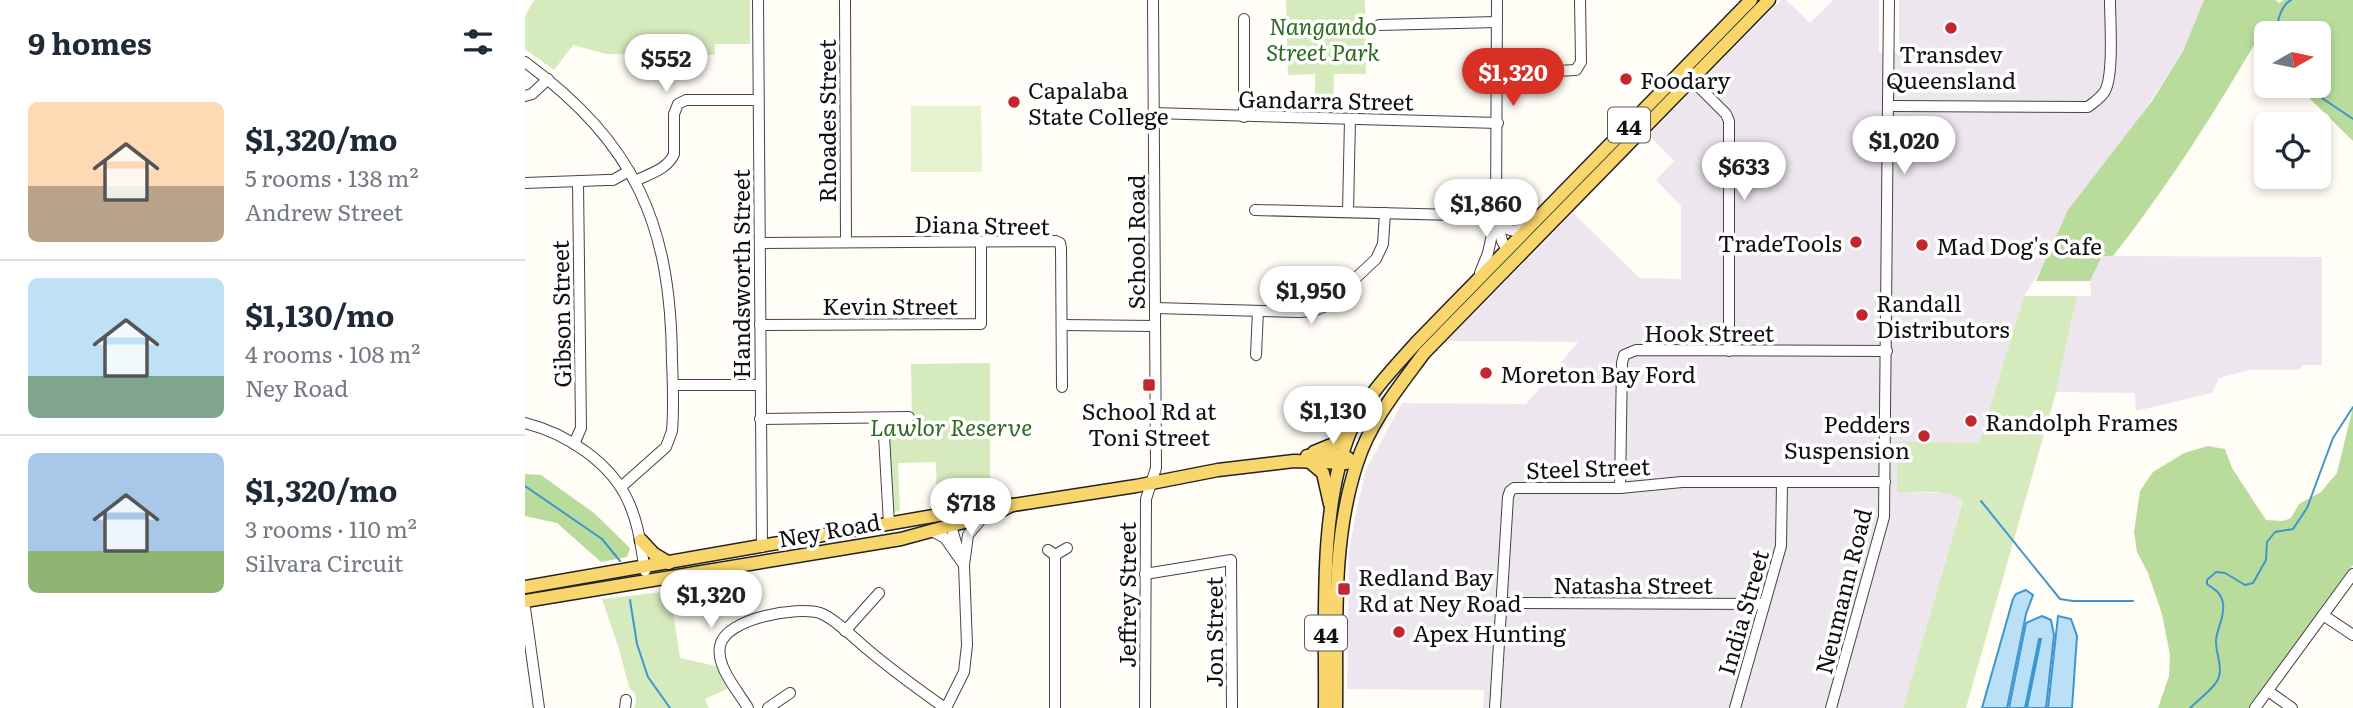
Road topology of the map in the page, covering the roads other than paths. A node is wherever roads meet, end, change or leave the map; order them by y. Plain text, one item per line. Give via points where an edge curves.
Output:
1 (758, 0) edge
2 (845, 0) edge
3 (1153, 0) edge
4 (1497, 0) edge
5 (1580, 0) edge
6 (1751, 0) edge
7 (1769, 0) edge
8 (1889, 0) edge
9 (2110, 0) edge
10 (1244, 19) dead end
11 (1497, 22) junction
12 (1379, 25) dead end
13 (525, 62) edge
14 (1498, 74) junction
15 (548, 79) junction
16 (1692, 80) junction
17 (525, 96) edge
18 (758, 100) junction
19 (1890, 106) junction
20 (1153, 113) junction
21 (1244, 117) junction
22 (1350, 119) junction
23 (1498, 123) junction
24 (629, 170) junction
25 (635, 181) junction
26 (578, 182) junction
27 (525, 183) edge
28 (1255, 210) dead end
29 (1348, 212) junction
30 (1385, 213) junction
31 (1496, 216) junction
32 (1528, 228) junction
33 (1494, 229) junction
34 (846, 242) junction
35 (981, 242) junction
36 (760, 243) junction
37 (1509, 258) junction
38 (1472, 285) junction
39 (1155, 308) junction
40 (1258, 311) junction
41 (760, 325) junction
42 (1062, 325) junction
43 (1155, 326) junction
44 (1729, 351) junction
45 (1887, 351) junction
46 (1256, 355) dead end
47 (673, 385) junction
48 (760, 385) junction
49 (1062, 387) dead end
50 (909, 417) dead end
51 (883, 418) junction
52 (760, 419) junction
53 (525, 423) edge
54 (1351, 431) junction
55 (574, 443) junction
56 (1309, 459) junction
57 (1341, 459) junction
58 (1357, 462) junction
59 (1885, 482) junction
60 (1782, 483) junction
61 (1150, 484) junction
62 (621, 487) junction
63 (1620, 488) junction
64 (1013, 505) junction
65 (1332, 508) junction
66 (983, 517) junction
67 (954, 521) junction
68 (889, 524) junction
69 (932, 531) junction
70 (641, 540) junction
71 (762, 547) junction
72 (1067, 548) dead end
73 (966, 549) junction
74 (963, 562) junction
75 (669, 563) junction
76 (644, 567) junction
77 (1145, 574) junction
78 (2353, 574) edge
79 (647, 582) junction
80 (525, 587) edge
81 (879, 593) dead end
82 (525, 601) edge
83 (1502, 603) junction
84 (1764, 604) junction
85 (525, 608) edge
86 (2323, 615) junction
87 (845, 631) junction
88 (2353, 635) edge
89 (530, 684) edge
90 (2268, 691) junction
91 (790, 693) dead end
92 (539, 708) edge
93 (748, 708) edge
94 (768, 708) edge
95 (945, 708) edge
96 (1055, 708) edge
97 (1146, 708) edge
98 (1233, 708) edge
99 (1325, 708) edge
100 (1336, 708) edge
101 (1495, 708) edge
102 (1735, 708) edge
103 (1831, 708) edge
104 (2255, 708) edge
105 (2292, 708) edge

1 - 18 street, Handsworth Street
2 - 34 street, Rhoades Street
3 - 20 street, School Road
4 - 11 street
5 - 14 street via 1581,62 1576,71
6 - 32 main road, 44
7 - 16 main road, 44
8 - 19 street, Neumann Road
9 - 19 street via 2109,76 2106,90 2088,107
10 - 21 street
11 - 12 street
11 - 14 street
13 - 15 street
14 - 23 street
15 - 17 street
15 - 24 street via 595,122
16 - 37 main road, 44
16 - 44 street via 1729,121
18 - 25 street via 686,100 678,104 672,160
18 - 36 street, Handsworth Street
19 - 45 street, Neumann Road
20 - 21 street, Gandarra Street
20 - 39 street, School Road
21 - 22 street, Gandarra Street
22 - 23 street, Gandarra Street
22 - 29 street
23 - 31 street
24 - 25 street
24 - 26 street via 613,180
25 - 47 street via 667,275
26 - 27 street
26 - 55 street, Gibson Street via 581,428
28 - 29 street
29 - 30 street
30 - 31 street
30 - 40 street via 1381,251 1334,300 1313,311
31 - 32 street via 1512,232
31 - 33 street
31 - 37 street
32 - 37 main road, 44
33 - 37 street via 1496,247
33 - 38 street via 1483,267
34 - 35 street, Diana Street
34 - 36 street, Diana Street
35 - 41 street, Kevin Street via 981,324
35 - 42 street, Diana Street via 1060,243
36 - 41 street, Handsworth Street
37 - 38 main road, 44
37 - 58 main road, 44 via 1424,353 1379,416
38 - 54 main road, 44 via 1378,386
39 - 40 street
39 - 43 street, School Road
40 - 46 street
41 - 48 street, Handsworth Street
42 - 43 street
42 - 49 street, Diana Street
43 - 61 street, School Road via 1156,468
44 - 45 street, Hook Street
44 - 63 street, Hook Street via 1636,350 1624,355
45 - 59 street, Neumann Road
47 - 48 street
47 - 62 street via 669,442
48 - 52 street, Handsworth Street
50 - 51 street
51 - 52 street
51 - 68 street
52 - 71 street, Handsworth Street
53 - 55 street
54 - 56 main road
54 - 57 main road, 44
55 - 62 street
56 - 57 main road, Ney Road
56 - 61 main road, Ney Road
56 - 65 main road via 1323,473
57 - 58 main road, Ney Road
57 - 65 main road, 44
58 - 100 main road, 44 via 1338,563
59 - 60 street, Steel Street
59 - 103 street, Neumann Road via 1882,528
60 - 63 street, Steel Street via 1682,482
60 - 84 street, India Street via 1781,545
61 - 64 main road, Ney Road
61 - 77 street, Jeffrey Street
62 - 70 street
63 - 83 street, Steel Street via 1523,487 1510,491
64 - 66 main road, Ney Road
64 - 67 main road, Ney Road via 996,505
65 - 99 main road, 44
66 - 67 main road, Ney Road
66 - 73 street via 968,535
67 - 68 main road, Ney Road
67 - 69 main road, Ney Road
67 - 73 street
67 - 74 street
68 - 71 main road, Ney Road
69 - 74 street via 944,538
69 - 79 main road, Ney Road
70 - 75 main road
70 - 76 street
71 - 75 main road, Ney Road
72 - 96 street via 1052,552
73 - 74 street
74 - 95 street via 964,672
75 - 76 main road, Ney Road
76 - 79 street
76 - 80 main road, Ney Road
77 - 97 street, Jeffrey Street
77 - 98 street, Jon Street via 1231,560
78 - 86 street
79 - 82 main road, Ney Road
81 - 87 street
83 - 84 street, Natasha Street
83 - 101 street, Steel Street
84 - 102 street, India Street
85 - 89 street
86 - 88 street
86 - 90 street
87 - 93 street via 823,614 800,610 729,629 720,645 721,664
87 - 95 street
89 - 92 street
90 - 104 street
90 - 105 street
91 - 94 street

